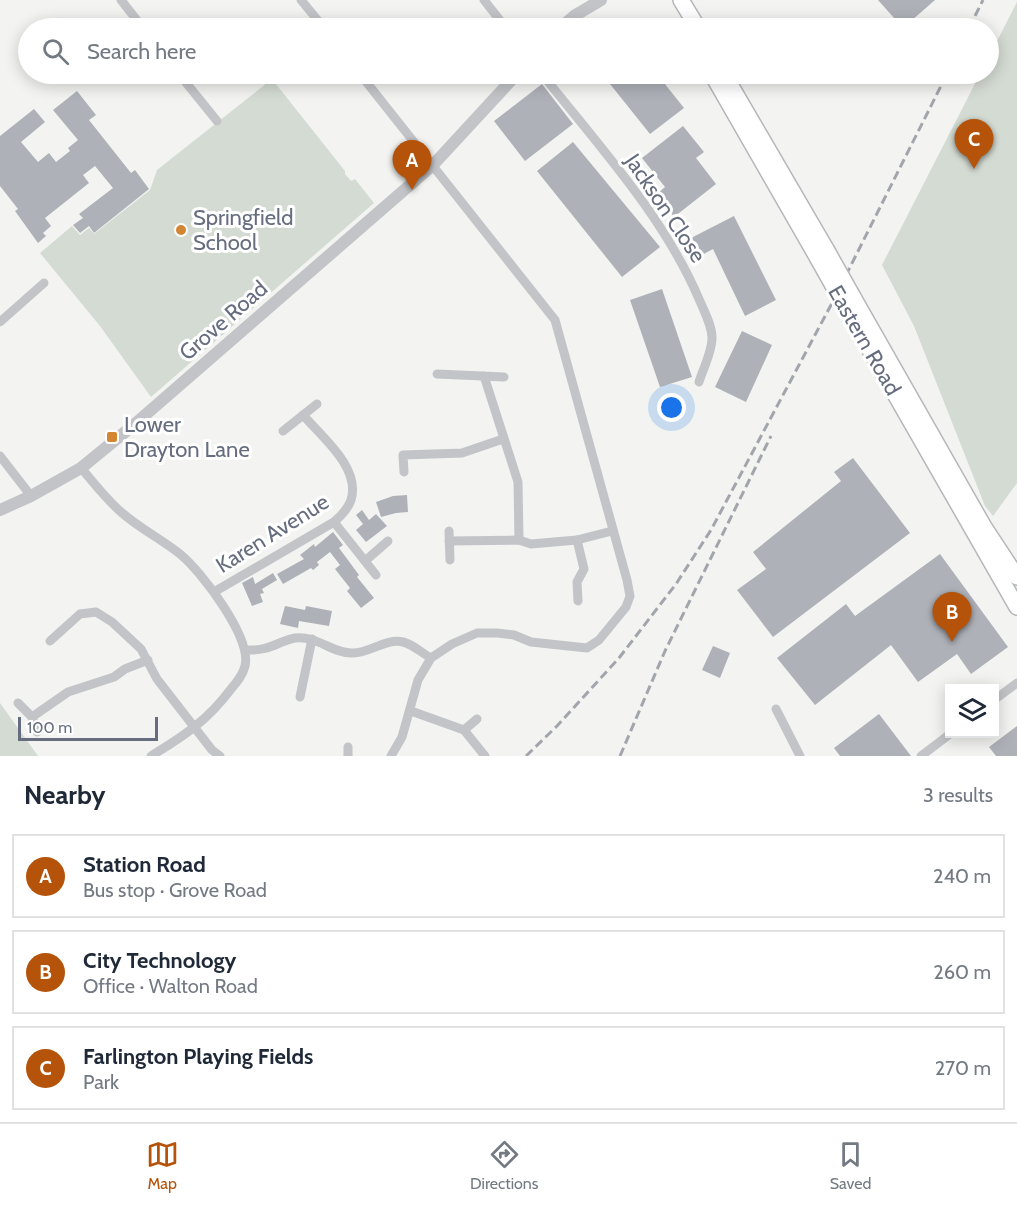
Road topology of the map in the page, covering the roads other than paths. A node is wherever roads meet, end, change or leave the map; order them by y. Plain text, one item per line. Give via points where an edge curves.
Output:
1 (121, 0) edge
2 (302, 0) edge
3 (484, 0) edge
4 (601, 0) edge
5 (669, 0) edge
6 (681, 0) edge
7 (135, 18) edge
8 (316, 18) edge
9 (498, 18) edge
10 (572, 18) edge
11 (680, 18) edge
12 (692, 18) edge
13 (187, 84) edge
14 (368, 84) edge
15 (508, 84) edge
16 (550, 84) edge
17 (717, 84) edge
18 (729, 84) edge
19 (217, 121) dead end
20 (433, 165) junction
21 (822, 253) junction
22 (45, 283) dead end
23 (849, 301) junction
24 (0, 322) edge
25 (437, 374) dead end
26 (484, 376) junction
27 (504, 377) dead end
28 (699, 382) dead end
29 (317, 404) dead end
30 (303, 415) junction
31 (283, 431) dead end
32 (503, 439) junction
33 (0, 456) edge
34 (81, 468) junction
35 (404, 472) dead end
36 (31, 496) junction
37 (0, 510) edge
38 (334, 522) junction
39 (612, 531) junction
40 (519, 540) junction
41 (577, 540) junction
42 (388, 541) dead end
43 (450, 560) dead end
44 (365, 561) junction
45 (376, 575) dead end
46 (1017, 578) edge
47 (214, 592) junction
48 (578, 601) dead end
49 (1017, 607) edge
50 (312, 639) junction
51 (50, 641) dead end
52 (246, 650) junction
53 (431, 658) junction
54 (148, 660) junction
55 (1017, 683) edge
56 (999, 696) edge
57 (300, 697) dead end
58 (18, 703) dead end
59 (776, 709) dead end
60 (411, 711) junction
61 (32, 717) junction
62 (477, 719) dead end
63 (195, 729) junction
64 (464, 730) junction
65 (37, 732) dead end
66 (945, 738) edge
67 (151, 756) edge
68 (220, 756) edge
69 (390, 756) edge
70 (485, 756) edge
71 (800, 756) edge
72 (921, 756) edge

1 - 7 street
2 - 8 street
3 - 9 street
4 - 10 street
5 - 11 main road
6 - 12 main road
13 - 19 street
14 - 20 street
15 - 20 street, Grove Road
16 - 28 street, Jackson Close via 626,179 687,271 712,340
17 - 21 main road, Eastern Road
18 - 21 main road, Eastern Road
20 - 34 street, Grove Road
20 - 39 street via 555,320
21 - 23 main road, Eastern Road, bridge
22 - 24 street
23 - 46 main road, Eastern Road
23 - 49 main road, Eastern Road
25 - 26 street
26 - 27 street
26 - 32 street
29 - 30 street
30 - 31 street
30 - 38 street, Karen Avenue via 352,474 351,500
32 - 35 street via 462,453 403,455
32 - 40 street via 518,482
33 - 36 street
34 - 36 street
34 - 47 street via 111,504 182,556
36 - 37 street
38 - 44 street
38 - 47 street, Karen Avenue
39 - 41 street
39 - 53 street via 630,596 626,607 599,640 587,648 574,648 531,642 514,635 477,633
40 - 41 street via 531,544
40 - 43 street via 449,536
41 - 48 street via 584,568 577,582
42 - 44 street
44 - 45 street
47 - 52 street
50 - 52 street via 296,638 260,651
50 - 53 street via 352,653 399,641
50 - 57 street
51 - 54 street via 80,614 96,612 112,622
52 - 63 street via 246,665 237,681
53 - 60 street via 418,680
54 - 61 street via 68,692
54 - 63 street via 157,679
55 - 56 street
58 - 61 street
59 - 71 street
60 - 64 street
60 - 69 street
61 - 65 street
62 - 64 street
63 - 67 street
63 - 68 street
64 - 70 street
66 - 72 street

